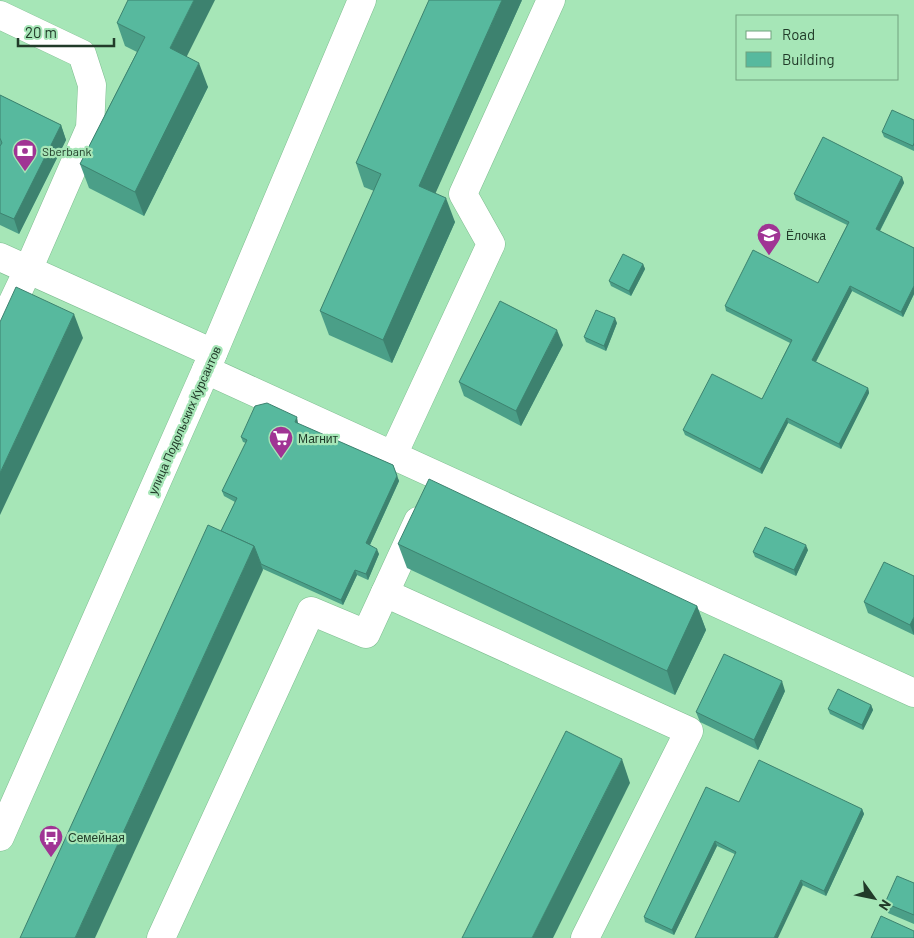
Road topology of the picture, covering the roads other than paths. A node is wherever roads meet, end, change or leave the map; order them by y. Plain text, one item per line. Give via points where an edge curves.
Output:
1 (362, 0) edge
2 (551, 0) edge
3 (0, 15) edge
4 (0, 257) edge
5 (28, 270) junction
6 (0, 329) edge
7 (209, 362) junction
8 (393, 455) junction
9 (432, 491) junction
10 (384, 593) junction
11 (914, 693) edge
12 (1, 835) edge
13 (161, 938) edge
14 (585, 938) edge

1 - 7 street, улица Подольских Курсантов
2 - 8 street via 463,194 491,244
3 - 5 street via 82,54 92,85 90,128
4 - 5 street
5 - 6 street
5 - 7 street
7 - 8 street
7 - 12 street, улица Подольских Курсантов
8 - 9 street
9 - 10 street
9 - 11 street
10 - 13 street via 366,634 311,611
10 - 14 street via 690,731

